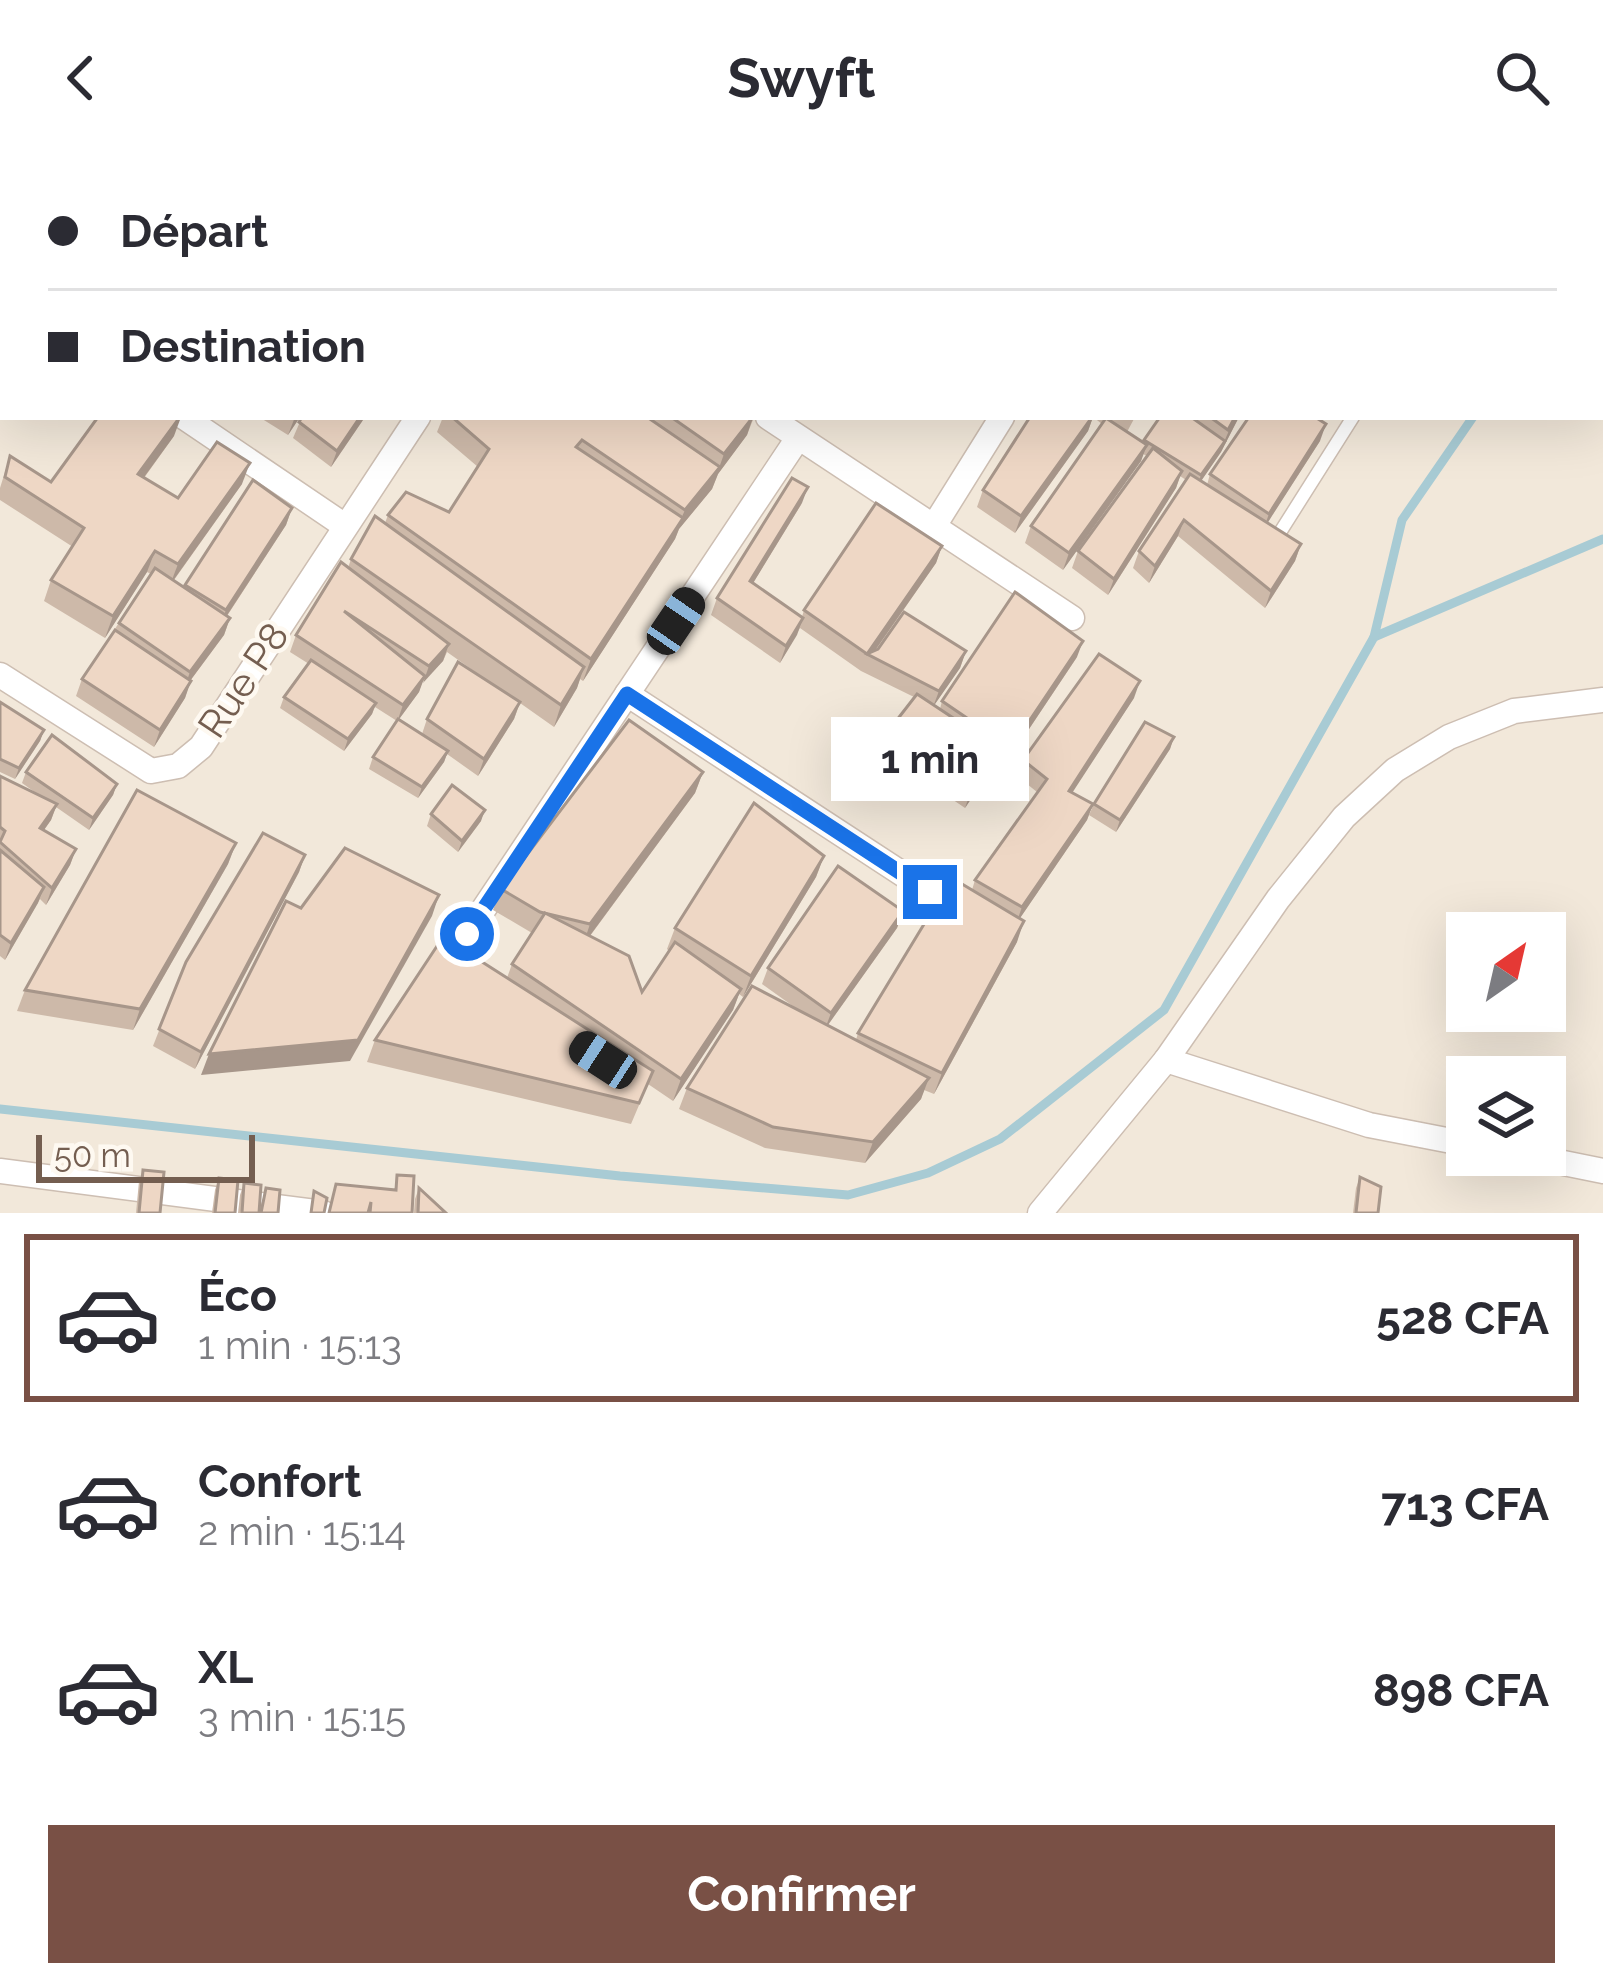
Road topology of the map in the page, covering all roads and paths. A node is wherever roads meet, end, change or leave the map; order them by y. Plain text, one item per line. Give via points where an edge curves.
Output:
1 (188, 420) edge
2 (416, 420) edge
3 (772, 420) edge
4 (1000, 420) edge
5 (1351, 420) edge
6 (799, 438) junction
7 (344, 526) junction
8 (934, 526) junction
9 (1280, 534) edge
10 (1072, 618) dead end
11 (0, 675) edge
12 (627, 694) junction
13 (1603, 700) edge
14 (930, 892) dead end
15 (500, 993) edge
16 (1166, 1060) junction
17 (1446, 1140) edge
18 (1566, 1164) edge
19 (0, 1171) edge
20 (1603, 1171) edge
21 (323, 1213) edge
22 (1040, 1213) edge

1 - 7 street
2 - 7 street, Rue P8
3 - 6 street
4 - 8 street
5 - 9 lane
6 - 8 street
6 - 12 street
7 - 11 street, Rue P8 via 201,747 178,766 151,771
8 - 10 street
12 - 14 street
12 - 15 street via 467,934 465,966
13 - 16 street via 1514,712 1449,737 1395,770 1278,898
16 - 17 street via 1369,1125
16 - 22 street
18 - 20 street
19 - 21 street

